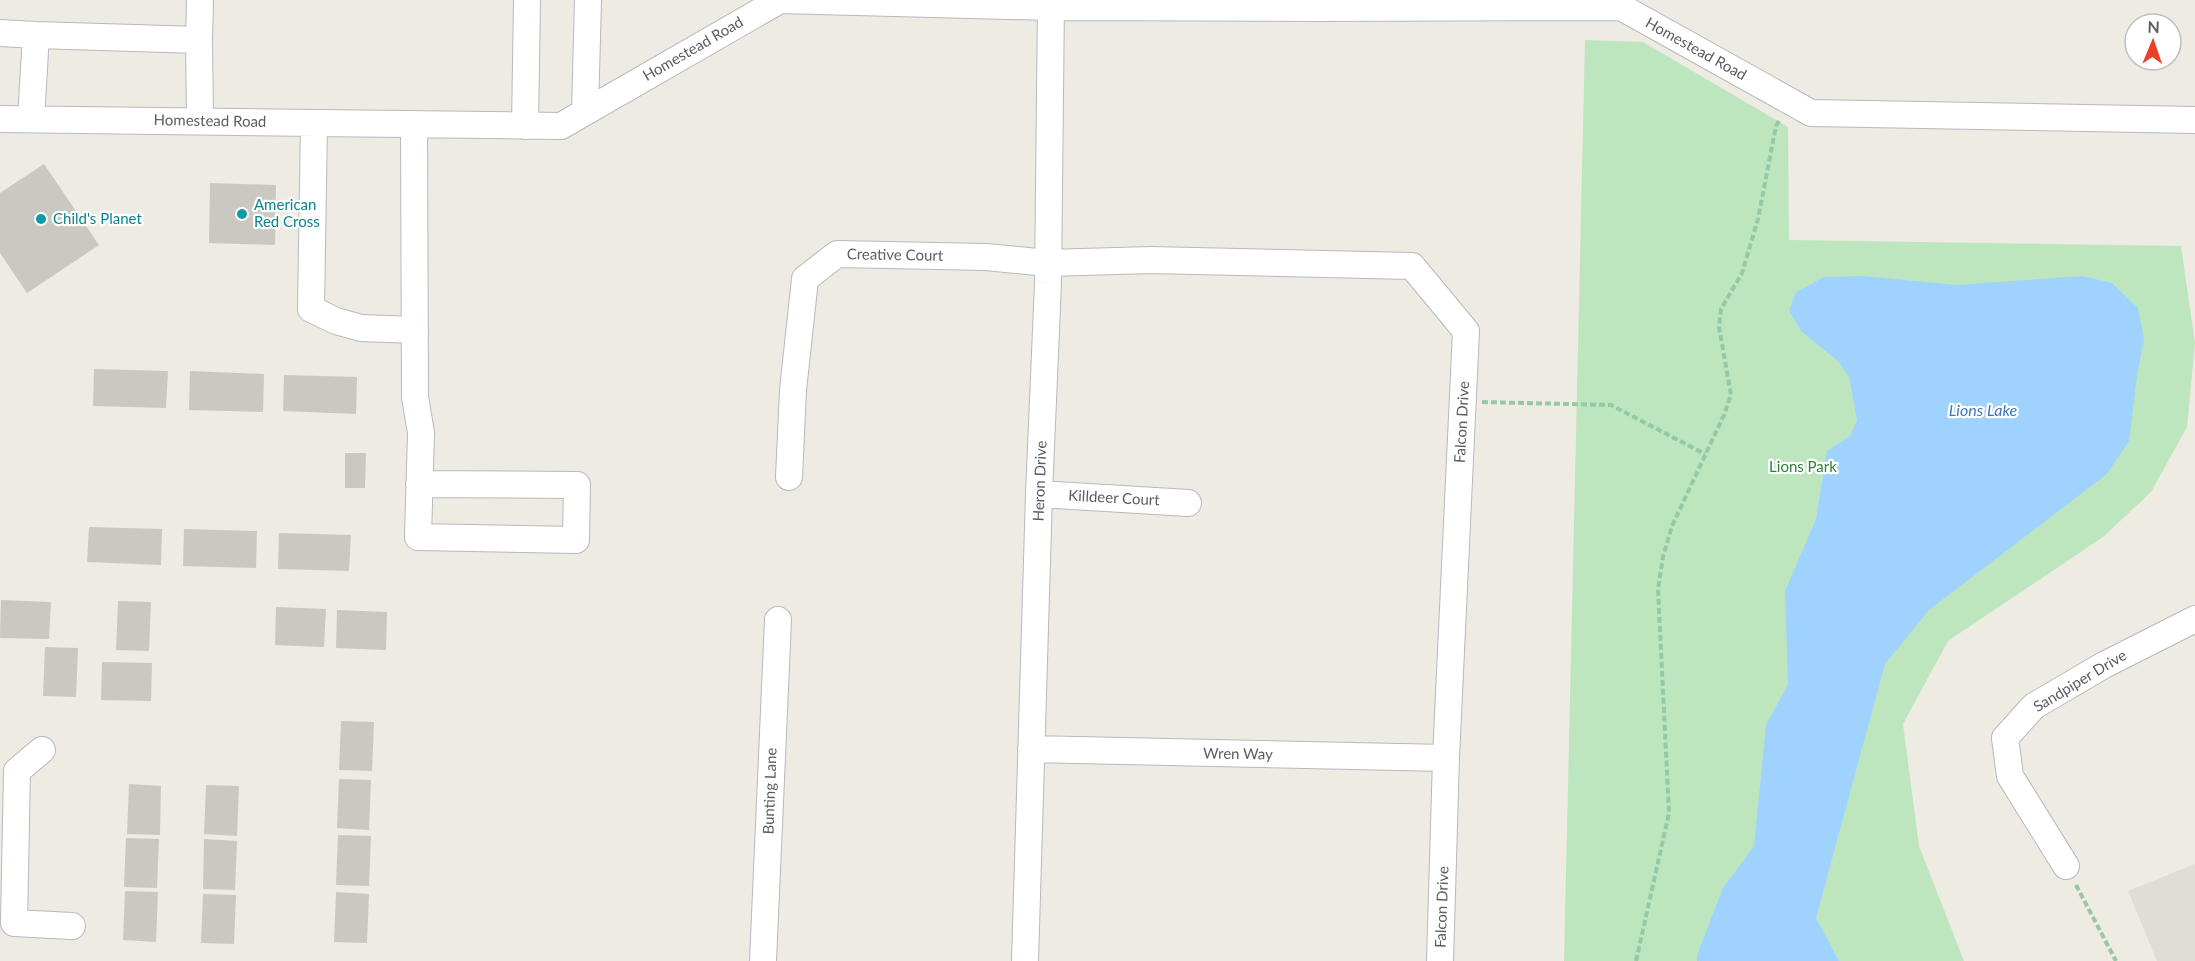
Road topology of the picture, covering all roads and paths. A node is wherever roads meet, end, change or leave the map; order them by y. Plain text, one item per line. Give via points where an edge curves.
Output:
1 (200, 0) edge
2 (526, 0) edge
3 (588, 0) edge
4 (1051, 3) edge
5 (1621, 3) edge
6 (1317, 4) edge
7 (761, 5) edge
8 (0, 33) edge
9 (36, 35) junction
10 (199, 40) junction
11 (1789, 101) junction
12 (585, 112) junction
13 (0, 119) edge
14 (31, 119) junction
15 (2195, 120) edge
16 (200, 121) junction
17 (314, 123) junction
18 (414, 124) junction
19 (525, 126) junction
20 (1048, 263) junction
21 (415, 330) junction
22 (1463, 401) junction
23 (1706, 454) junction
24 (789, 477) dead end
25 (419, 483) junction
26 (1039, 494) junction
27 (1188, 502) dead end
28 (2195, 619) edge
29 (778, 620) dead end
30 (1030, 749) junction
31 (42, 750) dead end
32 (1446, 758) junction
33 (2066, 866) joint
34 (72, 926) dead end
35 (763, 961) edge
36 (1025, 961) edge
37 (1440, 961) edge
38 (1636, 961) edge
39 (2116, 961) edge

1 - 10 street
2 - 19 street
3 - 12 street
4 - 6 street, Homestead Road
4 - 7 street, Homestead Road via 780,0
4 - 20 street, Heron Drive
5 - 6 street, Homestead Road
5 - 11 street, Homestead Road
7 - 12 street, Homestead Road
8 - 9 street
9 - 10 street
9 - 14 street
10 - 16 street
11 - 15 street, Homestead Road via 1811,113
11 - 23 path via 1776,126 1758,219 1742,273 1721,309 1719,327 1731,395
12 - 19 street, Homestead Road via 561,126
13 - 14 street, Homestead Road
14 - 16 street, Homestead Road
16 - 17 street, Homestead Road
17 - 18 street, Homestead Road
17 - 21 street via 311,309 361,328
18 - 19 street, Homestead Road
18 - 21 street
20 - 22 street, Falcon Drive via 1151,260 1412,266 1466,332
20 - 24 street, Creative Court via 986,257 837,254 805,279 793,390
20 - 26 street, Heron Drive
21 - 25 street via 415,397 421,433
22 - 23 path via 1611,405
22 - 32 street, Falcon Drive
23 - 38 path via 1672,526 1658,589 1669,813
25 - 25 street via 418,537 576,540 577,485
26 - 27 street, Killdeer Court
26 - 30 street, Heron Drive
28 - 33 street, Sandpiper Drive via 2034,706 2005,738 2010,776
29 - 35 street, Bunting Lane
30 - 32 street, Wren Way
30 - 36 street, Heron Drive
31 - 34 street via 17,771 14,923
32 - 37 street, Falcon Drive
33 - 39 path

